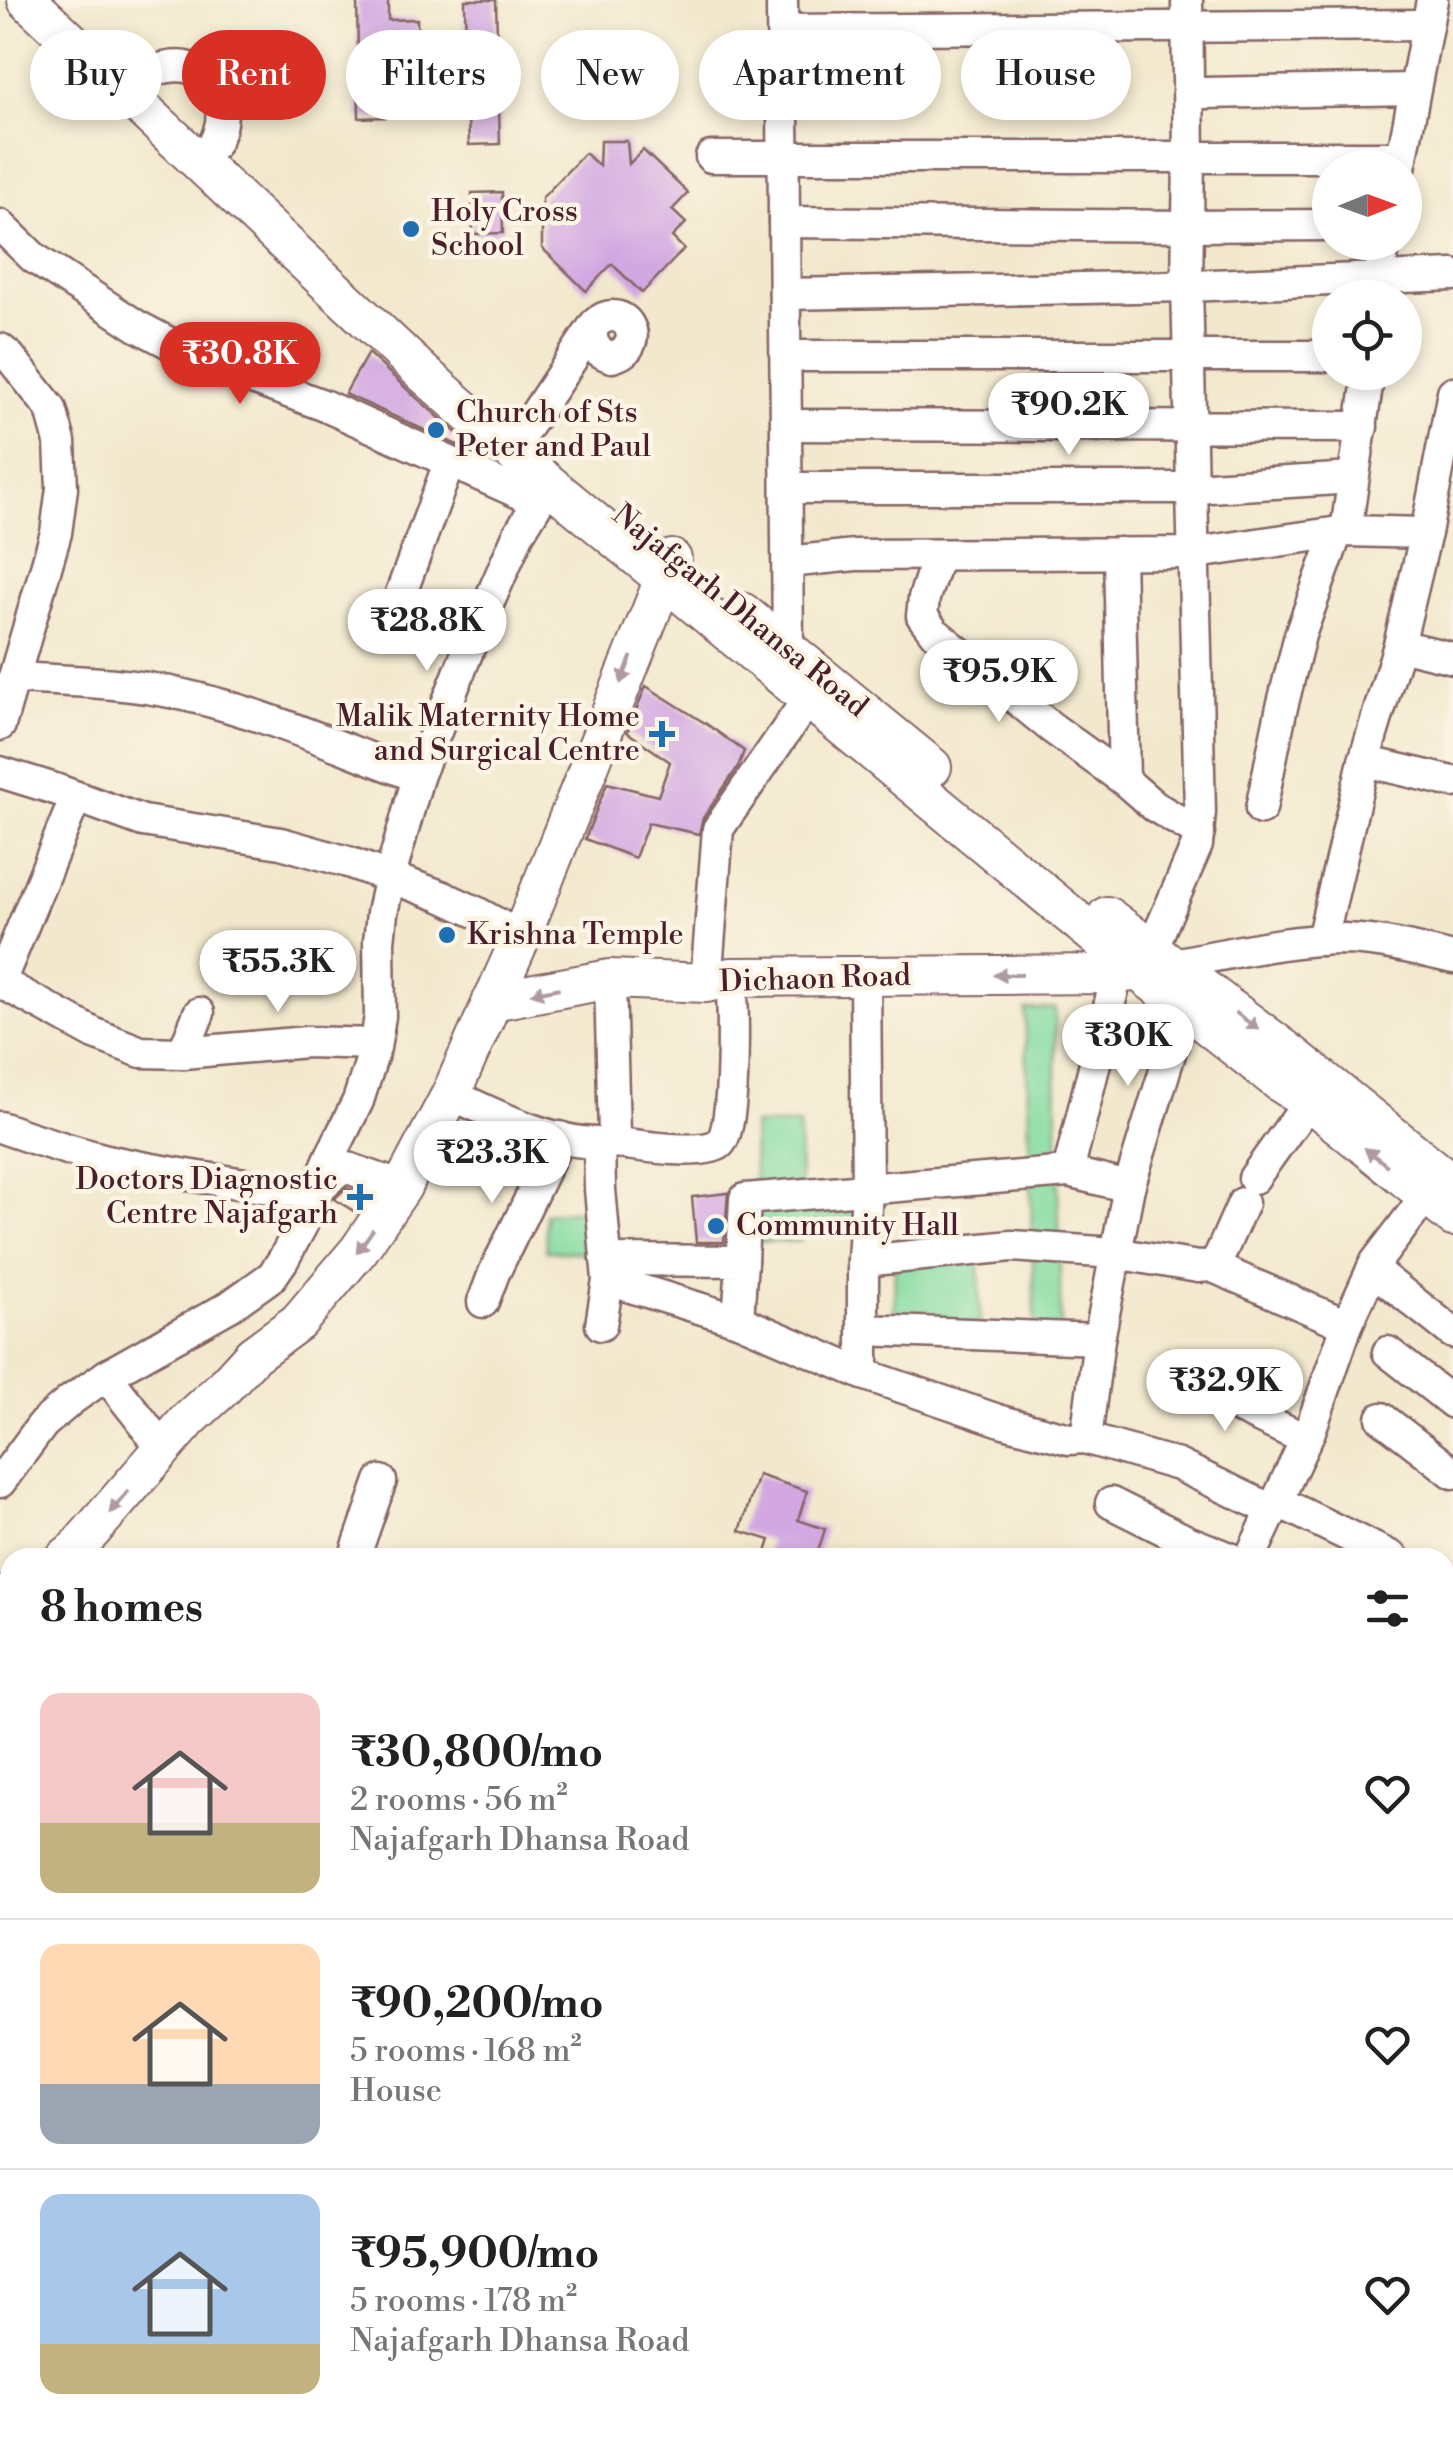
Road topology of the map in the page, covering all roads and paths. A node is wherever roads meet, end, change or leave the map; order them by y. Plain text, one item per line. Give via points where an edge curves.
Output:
1 (40, 2) edge
2 (1186, 13) edge
3 (1429, 13) edge
4 (782, 15) edge
5 (1414, 89) junction
6 (1203, 93) dead end
7 (1403, 150) edge
8 (1189, 156) junction
9 (711, 157) dead end
10 (784, 157) junction
11 (1312, 159) edge
12 (784, 222) junction
13 (0, 225) edge
14 (1312, 225) edge
15 (1188, 226) junction
16 (1453, 275) edge
17 (1422, 280) edge
18 (1187, 286) junction
19 (1312, 287) edge
20 (785, 294) junction
21 (592, 331) dead end
22 (0, 349) edge
23 (786, 356) junction
24 (1312, 356) edge
25 (1190, 357) junction
26 (1367, 390) edge
27 (1453, 392) edge
28 (786, 425) junction
29 (1191, 426) junction
30 (1362, 427) junction
31 (524, 431) junction
32 (450, 462) junction
33 (1446, 463) edge
34 (1353, 478) junction
35 (787, 488) junction
36 (1193, 488) junction
37 (543, 493) junction
38 (1341, 532) junction
39 (1426, 533) junction
40 (1196, 553) junction
41 (938, 554) junction
42 (1120, 554) junction
43 (788, 562) junction
44 (667, 569) junction
45 (400, 596) dead end
46 (1399, 644) junction
47 (788, 648) junction
48 (1453, 658) edge
49 (14, 678) junction
50 (808, 699) junction
51 (0, 725) edge
52 (1364, 760) junction
53 (0, 772) edge
54 (418, 777) junction
55 (1124, 780) junction
56 (1453, 782) edge
57 (76, 797) junction
58 (1261, 810) dead end
59 (1200, 833) junction
60 (390, 876) junction
61 (521, 937) junction
62 (1322, 940) junction
63 (1453, 958) edge
64 (1146, 965) junction
65 (865, 976) junction
66 (610, 979) junction
67 (719, 980) junction
68 (492, 1001) junction
69 (1184, 1008) junction
70 (199, 1013) dead end
71 (376, 1044) junction
72 (183, 1054) junction
73 (1296, 1093) junction
74 (451, 1094) junction
75 (0, 1127) edge
76 (560, 1137) junction
77 (605, 1142) junction
78 (1068, 1172) junction
79 (402, 1187) junction
80 (1130, 1187) junction
81 (319, 1188) junction
82 (867, 1190) junction
83 (1444, 1199) edge
84 (1115, 1253) junction
85 (742, 1262) junction
86 (863, 1262) junction
87 (1211, 1266) junction
88 (607, 1270) junction
89 (1372, 1270) junction
90 (483, 1302) dead end
91 (738, 1320) junction
92 (601, 1325) dead end
93 (1346, 1325) junction
94 (863, 1330) junction
95 (1453, 1333) edge
96 (1099, 1338) junction
97 (1388, 1352) dead end
98 (863, 1374) junction
99 (106, 1375) junction
100 (1169, 1375) dead end
101 (1453, 1403) edge
102 (1382, 1418) dead end
103 (1084, 1438) junction
104 (1306, 1439) junction
105 (162, 1451) junction
106 (1453, 1473) edge
107 (381, 1481) dead end
108 (0, 1482) edge
109 (1111, 1503) dead end
110 (1274, 1505) junction
111 (79, 1548) edge
112 (358, 1548) edge
113 (1205, 1548) edge
114 (1255, 1548) edge
115 (1371, 1548) edge

1 - 31 main road, Najafgarh Dhansa Road via 141,75
1 - 37 main road
2 - 3 street
2 - 4 street
2 - 8 street
3 - 5 street
4 - 10 street
5 - 6 street
5 - 7 street
8 - 10 street
8 - 11 street
8 - 15 street
9 - 10 street
10 - 12 street
12 - 15 street
12 - 20 street
13 - 32 street via 34,258 137,326 225,370
14 - 15 street
15 - 18 street
16 - 17 street
18 - 19 street
18 - 20 street
18 - 25 street
20 - 23 street
21 - 31 street
22 - 49 street via 51,409 62,488
23 - 25 street
23 - 28 street
24 - 25 street
25 - 29 street
26 - 30 street
27 - 33 street
28 - 29 street
28 - 35 street
29 - 30 street
29 - 36 street
30 - 34 street
31 - 44 main road, Najafgarh Dhansa Road
32 - 37 street
32 - 45 street
33 - 39 street
34 - 36 street
34 - 38 street
35 - 36 street
35 - 43 street
36 - 40 street
37 - 44 main road
37 - 54 street via 518,535
38 - 39 street
38 - 40 street
38 - 58 street via 1300,636
39 - 46 street
40 - 42 street
40 - 59 street
41 - 42 street
41 - 43 street
41 - 55 street via 922,616 934,632
42 - 55 street
43 - 47 street
44 - 47 main road, Najafgarh Dhansa Road
44 - 50 main road
44 -> 61 main road
46 - 48 street
46 - 52 street
47 - 64 main road, Najafgarh Dhansa Road via 1082,898
49 - 51 street
49 - 54 street via 188,696
50 - 64 main road via 988,849
50 - 67 street via 718,829
52 - 56 street
52 - 62 street
53 - 57 street
54 - 60 street
55 - 59 street
57 - 60 street via 143,821 281,843
57 - 72 street via 0,982 95,1034 141,1052
59 - 64 street
60 - 61 street
60 - 71 street via 379,942
61 - 68 main road
62 - 63 street, Dichaon Road via 1384,942
62 - 64 street, Dichaon Road
64 -> 65 main road, Dichaon Road
64 - 69 main road
64 - 78 street
64 -> 83 main road, Najafgarh Dhansa Road
65 - 67 main road, Dichaon Road
65 - 82 street
66 - 67 main road, Dichaon Road
66 -> 68 main road, Dichaon Road
66 - 77 street via 614,1136
67 - 77 street via 733,1026 725,1138 710,1147 676,1149
68 - 74 main road
69 - 73 main road
69 - 80 street
70 - 72 street
71 - 72 street via 307,1042
71 - 81 street
83 -> 73 main road
73 - 87 street
74 - 76 street
74 - 79 main road
75 - 81 street via 156,1170 296,1192
76 - 77 street
76 - 90 street
77 - 88 street via 600,1190
78 - 80 street
78 - 82 street
79 - 81 street via 348,1168
79 -> 105 main road via 298,1322 253,1356
80 - 84 street
81 - 99 street via 272,1276
82 - 85 street via 745,1198
82 - 86 street
83 - 89 street
84 - 86 street via 1012,1246
84 - 87 street
84 - 96 street
85 - 88 street
85 - 91 street
86 - 94 street
87 - 93 street
88 - 91 street
88 - 92 street
89 - 93 street
89 - 95 street
91 - 98 street
93 - 104 street
94 - 96 street
94 - 98 street
96 - 103 street
97 - 101 street
98 - 103 street via 1004,1422
99 - 105 street
99 - 108 street via 43,1424
100 - 104 street
102 - 106 street
103 - 110 street via 1178,1465
104 - 110 street
105 -> 111 main road
107 - 112 street
109 - 113 street
110 - 114 street
110 - 115 street

